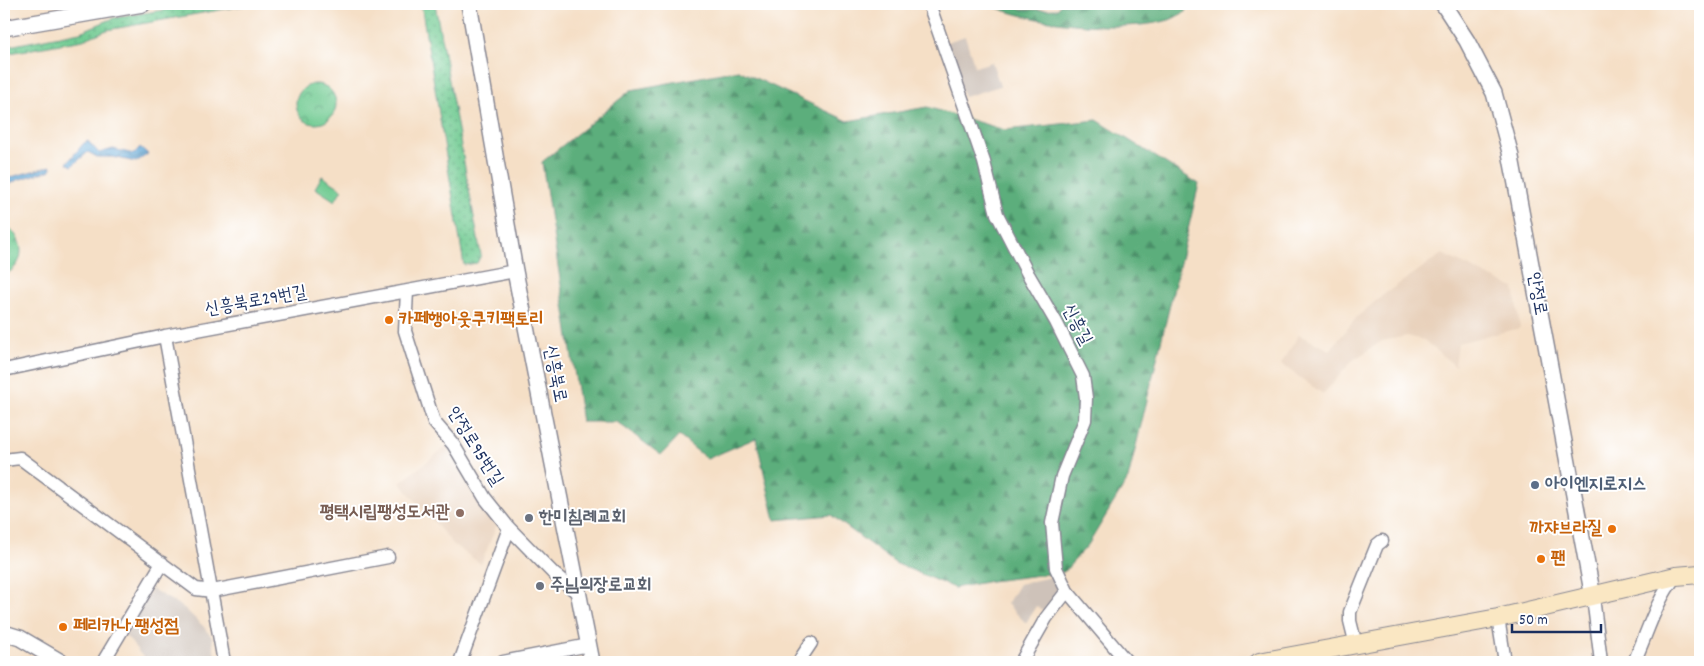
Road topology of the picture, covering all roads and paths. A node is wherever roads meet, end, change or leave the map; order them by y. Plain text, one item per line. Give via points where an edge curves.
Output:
1 (143, 4) edge
2 (469, 4) edge
3 (929, 4) edge
4 (1443, 4) edge
5 (4, 28) edge
6 (515, 270) junction
7 (407, 291) junction
8 (165, 336) junction
9 (4, 370) edge
10 (4, 460) edge
11 (509, 528) junction
12 (1382, 541) dead end
13 (388, 557) dead end
14 (162, 563) junction
15 (1700, 574) edge
16 (1676, 576) junction
17 (212, 591) junction
18 (1067, 591) junction
19 (578, 593) junction
20 (1593, 597) junction
21 (1498, 618) junction
22 (4, 634) edge
23 (811, 643) dead end
24 (589, 645) junction
25 (1356, 645) junction
26 (1306, 658) edge
27 (61, 662) edge
28 (103, 662) edge
29 (224, 662) edge
30 (460, 662) edge
31 (503, 662) edge
32 (592, 662) edge
33 (801, 662) edge
34 (1021, 662) edge
35 (1127, 662) edge
36 (1259, 662) edge
37 (1505, 662) edge
38 (1601, 662) edge
39 (1634, 662) edge

1 - 5 street
2 - 6 street, 신흥북로
3 - 18 street, 신흥길 via 984,162 997,214 1083,376 1085,420 1062,476 1052,523 1056,568
4 - 20 street, 안정로 via 1494,93 1510,152
6 - 7 street, 신흥북로29번길
6 - 19 street, 신흥북로
7 - 8 street, 신흥북로29번길
7 - 11 street, 안정로95번길 via 405,331 434,422 453,444 485,498
8 - 9 street, 신흥북로29번길
8 - 17 street
10 - 14 street via 20,458
11 - 19 street, 안정로95번길 via 554,574
11 - 30 street
12 - 25 street via 1377,545 1350,612
13 - 17 street
14 - 17 street via 196,589
14 - 28 street
15 - 16 main road
16 - 20 main road
16 - 39 street via 1658,607
17 - 29 street
18 - 34 street via 1046,618
18 - 35 street, 신흥길
19 - 24 street, 신흥북로
20 - 21 main road
20 - 38 street
21 - 25 main road
21 - 37 street
22 - 27 street via 20,638
23 - 33 street
24 - 31 street
24 - 32 street, 신흥북로
25 - 26 main road
26 - 36 main road

